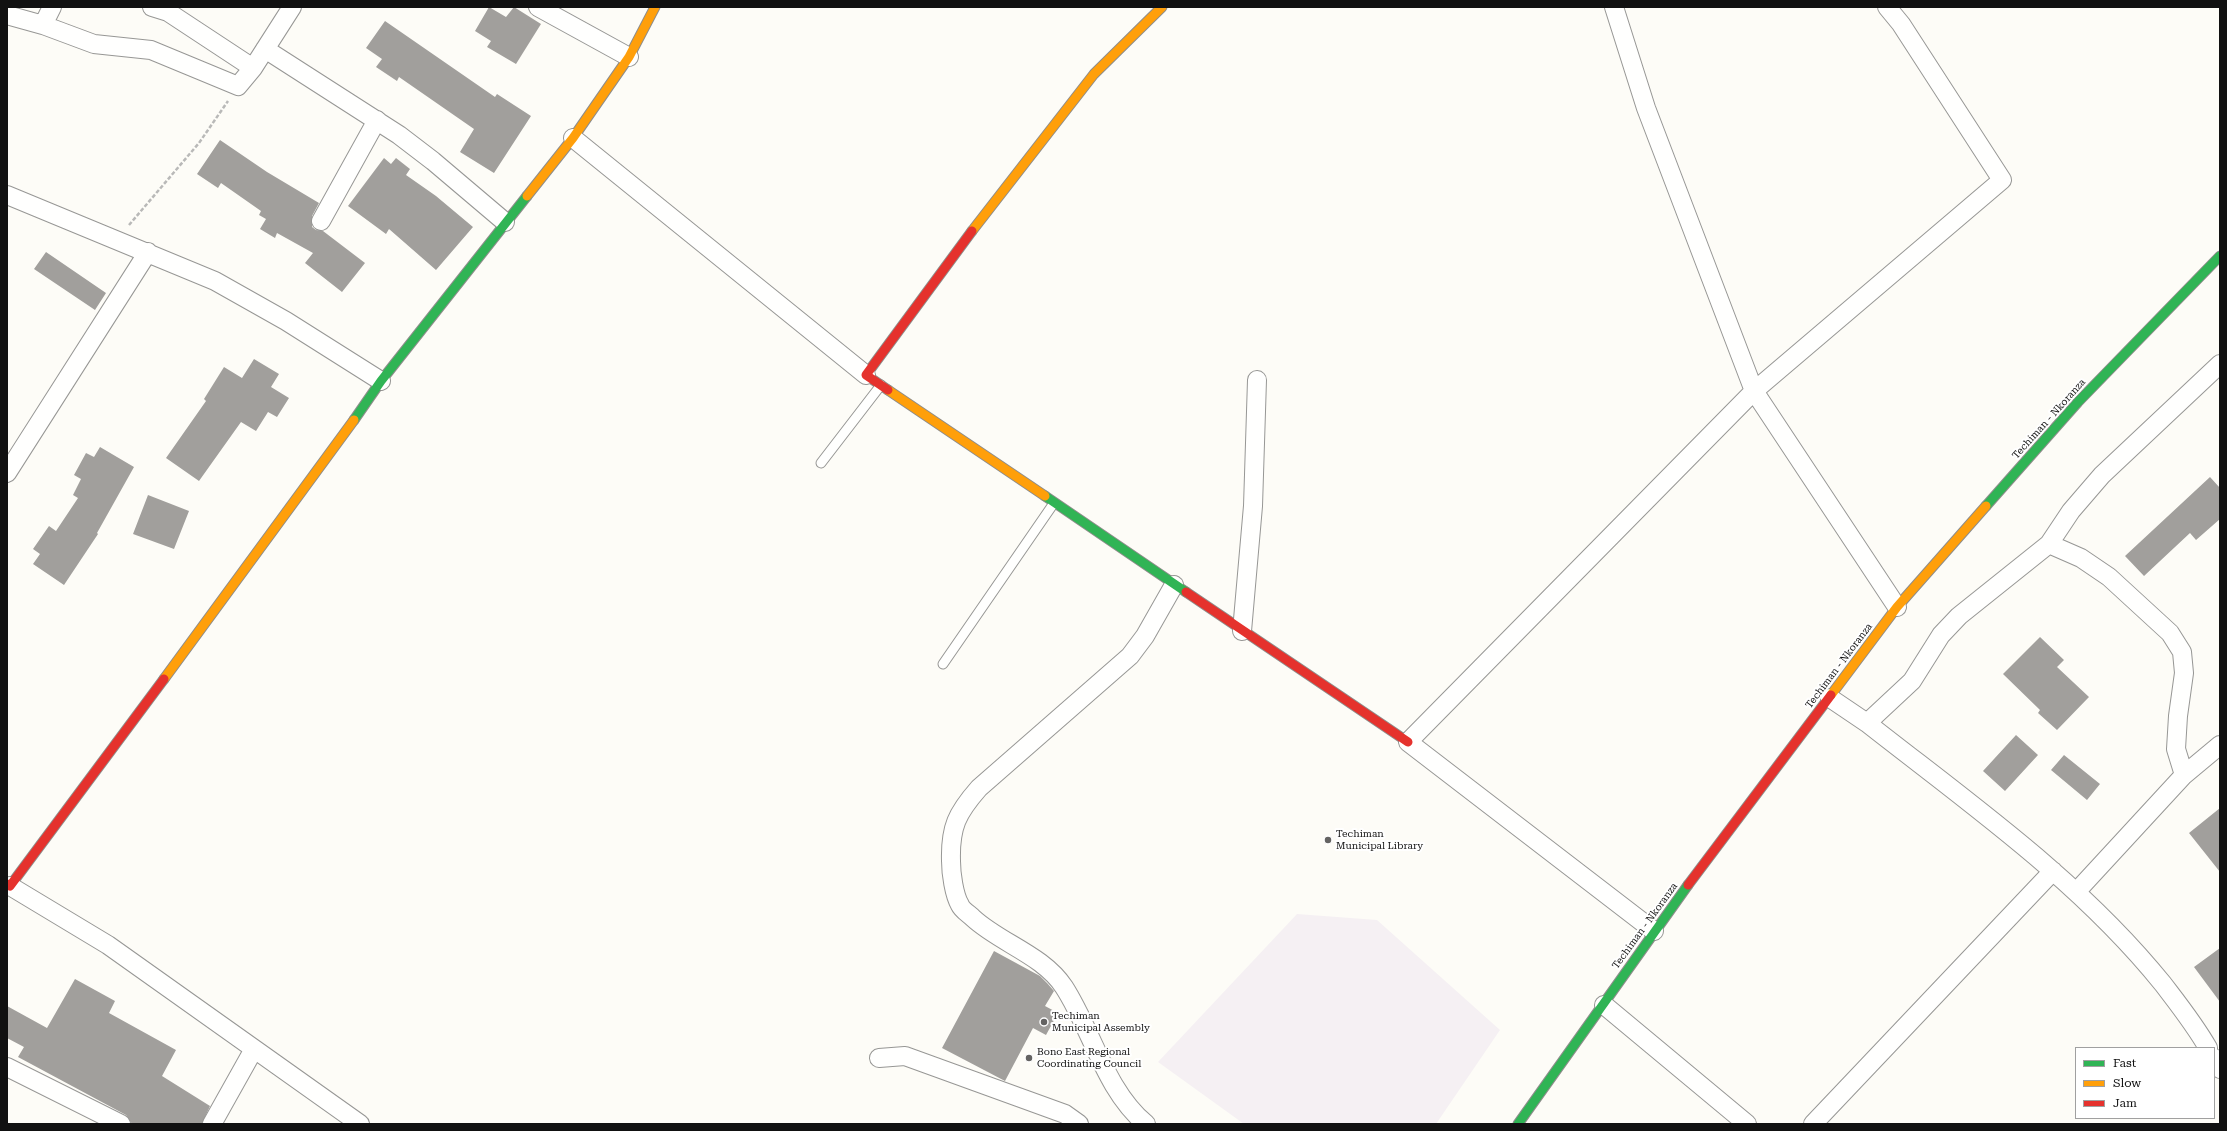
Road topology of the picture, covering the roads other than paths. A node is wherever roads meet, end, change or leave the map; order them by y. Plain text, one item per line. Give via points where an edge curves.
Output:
1 (52, 7) edge
2 (152, 7) edge
3 (292, 7) edge
4 (538, 7) edge
5 (655, 7) edge
6 (1162, 7) edge
7 (1614, 7) edge
8 (1887, 7) edge
9 (7, 15) edge
10 (43, 25) junction
11 (265, 49) junction
12 (629, 57) junction
13 (253, 68) junction
14 (377, 120) junction
15 (573, 138) junction
16 (7, 196) edge
17 (321, 221) dead end
18 (505, 222) junction
19 (148, 252) junction
20 (2220, 256) edge
21 (2220, 364) edge
22 (866, 375) junction
23 (1256, 380) dead end
24 (381, 381) junction
25 (881, 385) junction
26 (1754, 391) junction
27 (821, 463) dead end
28 (7, 473) edge
29 (1054, 503) junction
30 (2049, 544) junction
31 (1174, 585) junction
32 (1897, 607) junction
33 (1242, 631) junction
34 (943, 664) dead end
35 (1830, 698) junction
36 (1867, 723) junction
37 (1408, 742) junction
38 (2220, 745) edge
39 (2184, 775) junction
40 (2053, 871) junction
41 (9, 885) edge
42 (2077, 891) junction
43 (1654, 931) junction
44 (1604, 1005) junction
45 (2207, 1047) edge
46 (254, 1049) junction
47 (879, 1058) dead end
48 (2215, 1060) edge
49 (7, 1067) edge
50 (2220, 1069) edge
51 (121, 1124) edge
52 (212, 1124) edge
53 (360, 1124) edge
54 (1079, 1124) edge
55 (1146, 1124) edge
56 (1518, 1124) edge
57 (1747, 1124) edge
58 (1813, 1124) edge

1 - 10 street
2 - 13 street via 168,12
3 - 11 street
4 - 12 street
5 - 12 street
6 - 22 street via 1094,74 999,194
7 - 26 street via 1646,108
8 - 26 street via 1902,24 2002,180
9 - 10 street
10 - 13 street via 94,44 151,50 238,86
11 - 13 street
11 - 14 street
12 - 15 street
14 - 17 street
14 - 18 street via 433,161
15 - 18 street
15 - 22 street
16 - 19 street
18 - 24 street
19 - 24 street via 215,281 286,321
19 - 28 street
20 - 32 street, Techiman - Nkoranza via 2078,402
21 - 30 street via 2102,476 2071,511
22 - 25 street
23 - 33 street via 1252,506
24 - 41 street via 307,486
25 - 27 lane
25 - 29 street
26 - 32 street
26 - 37 street
29 - 31 street
29 - 34 lane
30 - 36 street via 1959,616 1941,635 1912,681
30 - 39 street via 2081,558 2109,577 2170,632 2182,652 2184,673 2176,749
31 - 33 street
31 - 55 street via 1145,636 1130,656 979,788 962,807 953,825 950,847 951,874 960,905 980,924 1048,969 1064,987 1111,1080
32 - 35 street, Techiman - Nkoranza
33 - 37 street
35 - 36 street
35 - 43 street, Techiman - Nkoranza
36 - 40 street
37 - 43 street
38 - 39 street
39 - 42 street
40 - 42 street
40 - 58 street
41 - 46 street via 108,945
42 - 45 street via 2139,955 2196,1026
43 - 44 street, Techiman - Nkoranza
44 - 56 street, Techiman - Nkoranza
44 - 57 street
46 - 52 street
46 - 53 street
47 - 54 street via 904,1056 1065,1114
48 - 50 street
49 - 51 street

